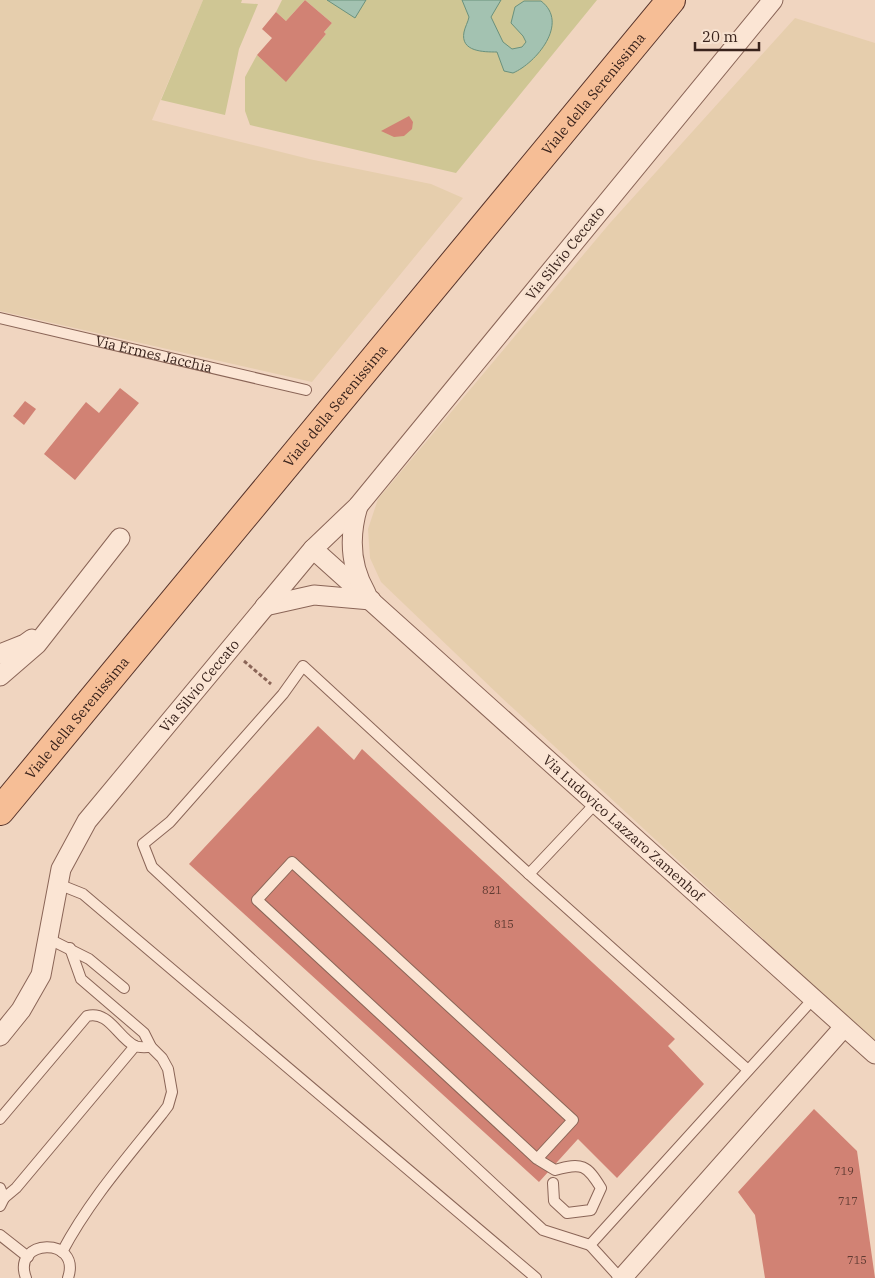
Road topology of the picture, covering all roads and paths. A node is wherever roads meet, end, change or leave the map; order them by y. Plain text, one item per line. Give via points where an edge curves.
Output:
1 (671, 0) edge
2 (773, 0) edge
3 (0, 318) edge
4 (306, 390) dead end
5 (358, 506) junction
6 (120, 538) dead end
7 (312, 549) junction
8 (371, 600) junction
9 (265, 606) junction
10 (55, 620) junction
11 (230, 649) junction
12 (0, 654) edge
13 (0, 676) edge
14 (283, 694) junction
15 (595, 804) junction
16 (0, 812) edge
17 (529, 874) junction
18 (58, 884) junction
19 (49, 939) junction
20 (70, 948) junction
21 (124, 988) dead end
22 (813, 998) junction
23 (844, 1027) junction
24 (0, 1036) edge
25 (135, 1046) junction
26 (151, 1047) junction
27 (875, 1054) edge
28 (748, 1070) junction
29 (0, 1119) edge
30 (538, 1159) junction
31 (553, 1183) dead end
32 (1, 1198) edge
33 (0, 1235) edge
34 (590, 1245) junction
35 (62, 1252) junction
36 (28, 1257) junction
37 (26, 1278) edge
38 (68, 1278) edge
39 (536, 1278) edge
40 (621, 1278) edge

1 - 16 main road, Viale della Serenissima
2 - 5 street, Via Silvio Ceccato
3 - 4 lane, Via Ermes Jacchia
5 - 7 street, Via Silvio Ceccato
5 - 8 street via 352,546 357,574
6 - 10 street
7 - 8 street, Via Ludovico Lazzaro Zamenhof
7 - 9 street, Via Silvio Ceccato
8 - 9 street via 314,595
8 - 15 street, Via Ludovico Lazzaro Zamenhof
9 - 11 street, Via Silvio Ceccato
10 - 12 street via 25,644
10 - 13 street via 31,652
11 - 14 path
11 - 18 street, Via Silvio Ceccato via 87,822 61,869
14 - 17 lane via 303,666
14 - 34 lane via 170,822 143,844 152,867 543,1230
15 - 17 lane
15 - 22 street, Via Ludovico Lazzaro Zamenhof
17 - 28 lane
18 - 19 street, Via Silvio Ceccato
18 - 39 lane via 83,894
19 - 20 lane
19 - 24 street, Via Silvio Ceccato via 41,974 34,988 22,1010
20 - 21 lane
20 - 26 lane via 81,979 144,1033
22 - 23 street, Via Ludovico Lazzaro Zamenhof
22 - 28 lane
23 - 27 street, Via Ludovico Lazzaro Zamenhof
23 - 40 street
25 - 26 lane
25 - 29 lane via 102,1017 95,1014 87,1016
25 - 32 lane via 16,1188
26 - 35 lane via 168,1069 172,1092 168,1106 101,1188
28 - 34 lane
30 - 30 lane via 573,1120 292,862 257,900
30 - 31 lane via 555,1170 573,1164 591,1170 601,1188 591,1210 567,1213 554,1201
33 - 36 lane
34 - 40 lane
35 - 36 lane via 44,1246
35 - 38 lane via 68,1261
36 - 37 lane via 24,1268

